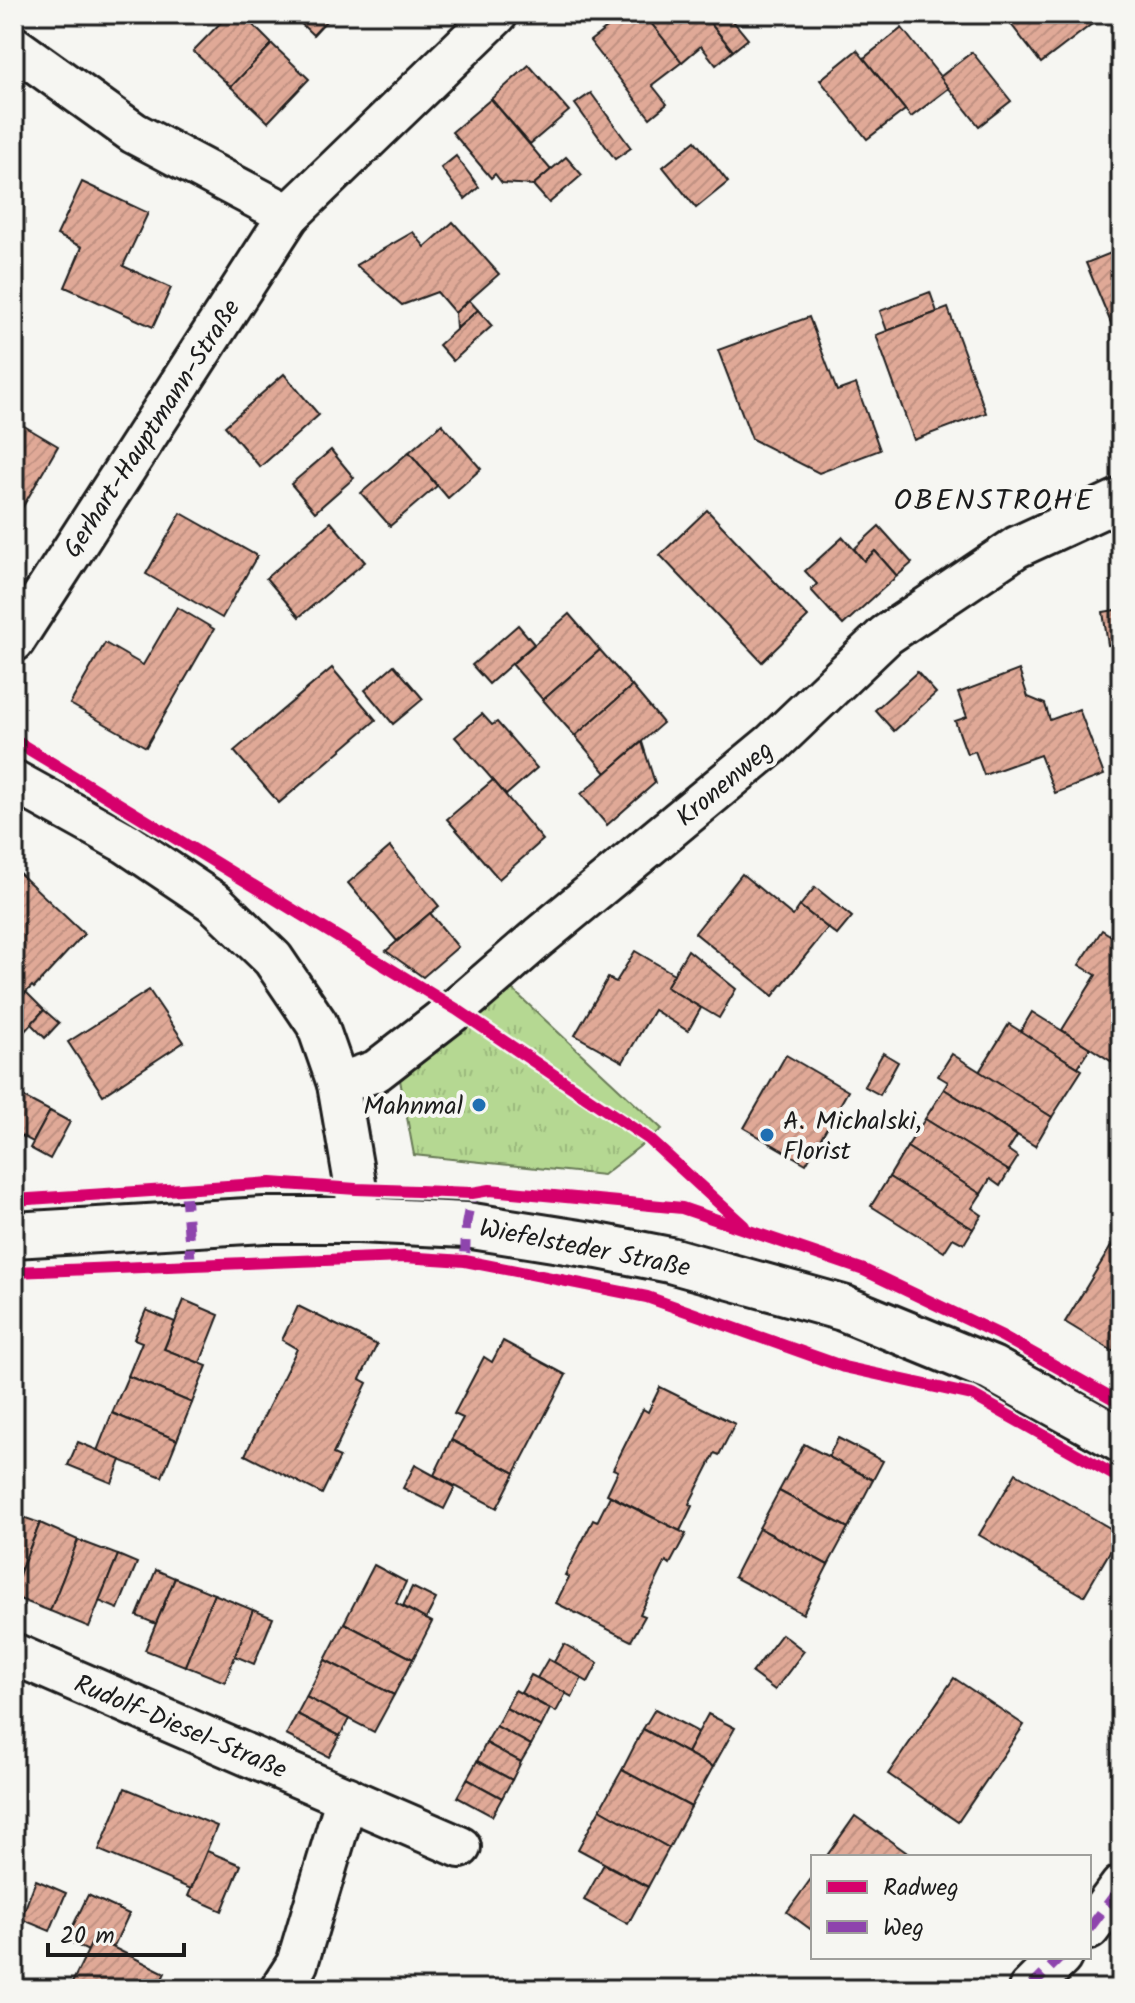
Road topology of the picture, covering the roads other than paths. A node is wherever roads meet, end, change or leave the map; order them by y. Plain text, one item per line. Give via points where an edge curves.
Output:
1 (497, 14) edge
2 (14, 47) edge
3 (289, 215) junction
4 (1121, 499) edge
5 (14, 641) edge
6 (14, 781) edge
7 (338, 1084) junction
8 (358, 1220) junction
9 (14, 1235) edge
10 (1121, 1440) edge
11 (14, 1654) edge
12 (347, 1797) junction
13 (460, 1847) dead end
14 (1121, 1886) edge
15 (1091, 1926) edge
16 (1091, 1930) edge
17 (1121, 1945) edge
18 (1059, 1959) edge
19 (281, 1989) edge
20 (1029, 1989) edge

1 - 3 street, Gerhart-Hauptmann-Straße
2 - 3 street via 134,133
3 - 5 street, Gerhart-Hauptmann-Straße
4 - 7 street, Kronenweg via 1017,547 886,635 772,744 456,1009 376,1071
6 - 7 street via 126,843 215,903 273,959 317,1024
7 - 8 street
8 - 9 main road, Wiefelsteder Straße via 264,1220
8 - 10 main road, Wiefelsteder Straße via 466,1225 598,1246 670,1260 843,1308 992,1369
11 - 12 street, Rudolf-Diesel-Straße
12 - 13 street, Rudolf-Diesel-Straße
12 - 19 street via 297,1964
14 - 15 street
16 - 17 street
18 - 20 street

